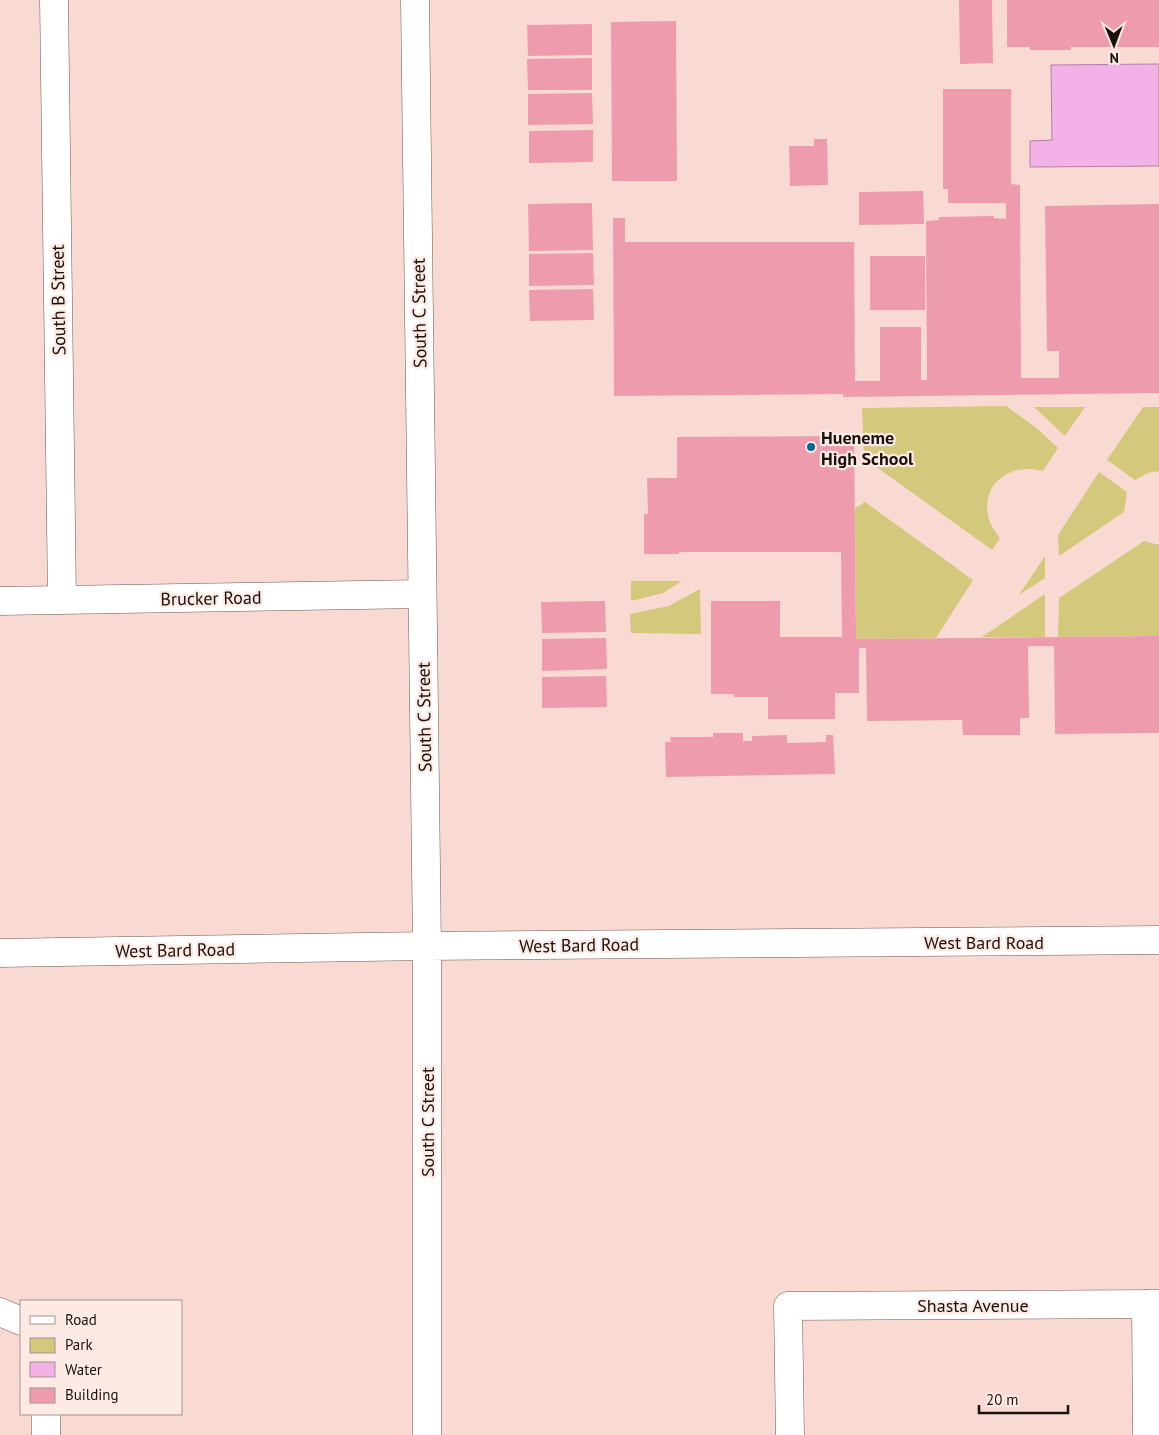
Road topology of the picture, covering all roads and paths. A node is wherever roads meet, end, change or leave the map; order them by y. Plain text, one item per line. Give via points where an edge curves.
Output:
1 (54, 0) edge
2 (415, 0) edge
3 (422, 594) junction
4 (62, 600) junction
5 (0, 601) edge
6 (1159, 940) edge
7 (427, 946) junction
8 (0, 953) edge
9 (1152, 1304) edge
10 (0, 1312) edge
11 (20, 1320) edge
12 (46, 1415) edge
13 (46, 1435) edge
14 (427, 1435) edge
15 (790, 1435) edge
16 (1147, 1435) edge

1 - 4 street, South B Street
2 - 3 street, South C Street
3 - 4 street, Brucker Road
3 - 7 street, South C Street
4 - 5 street, Brucker Road
6 - 7 street, West Bard Road
7 - 8 street, West Bard Road
7 - 14 street, South C Street
9 - 15 street, Shasta Avenue via 788,1306
9 - 16 street
10 - 11 street
12 - 13 street

